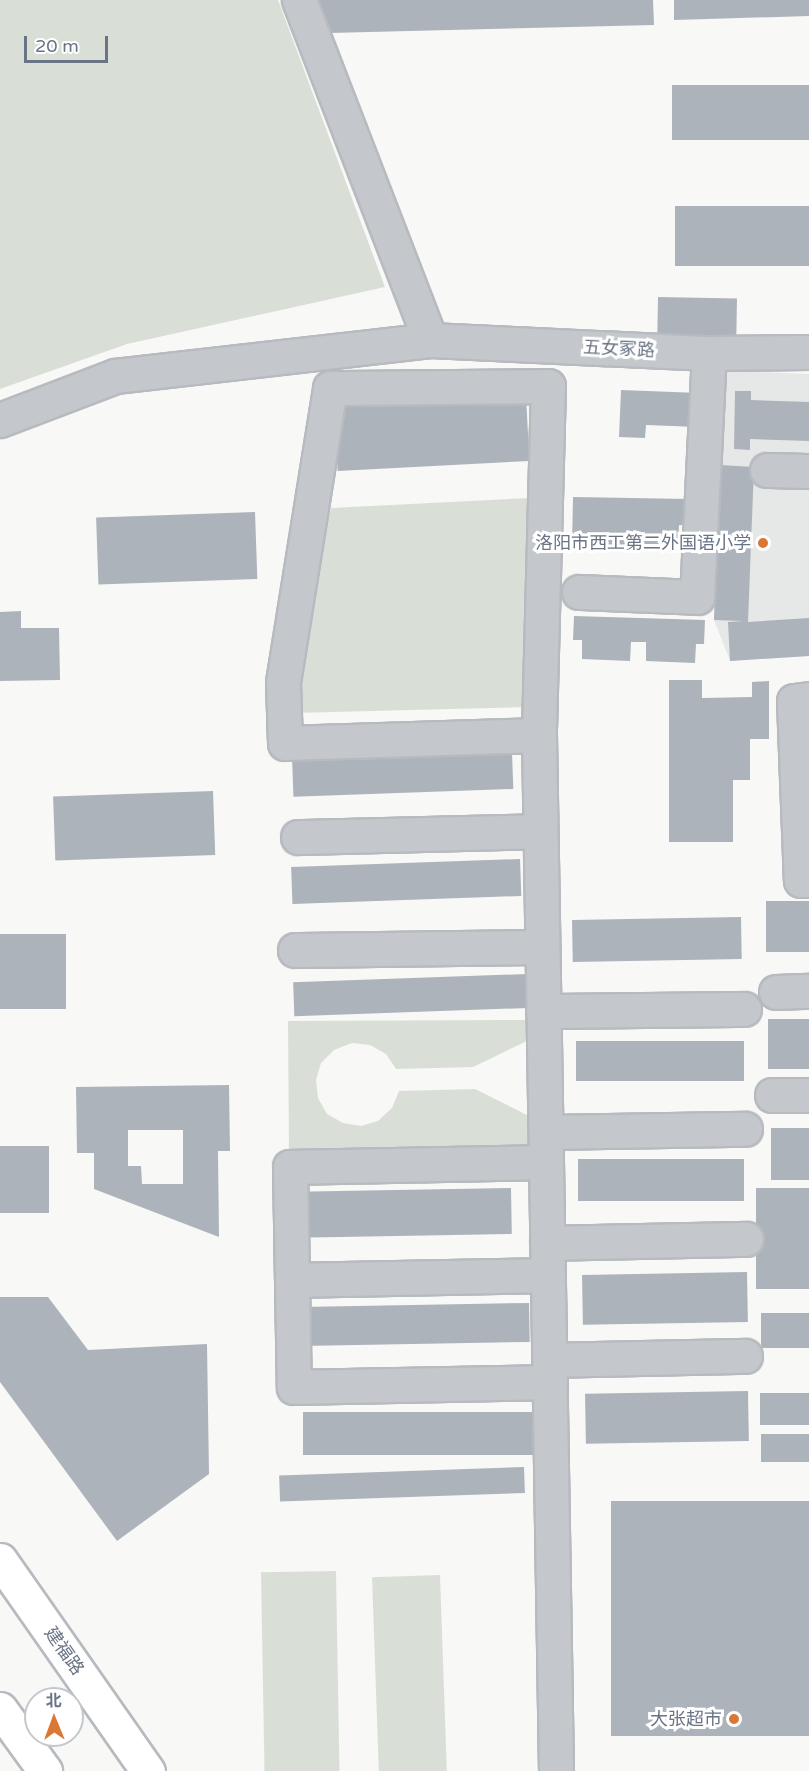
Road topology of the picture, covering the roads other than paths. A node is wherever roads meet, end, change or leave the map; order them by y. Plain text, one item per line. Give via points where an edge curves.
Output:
1 (299, 0) edge
2 (430, 340) junction
3 (809, 352) edge
4 (709, 353) junction
5 (0, 420) edge
6 (767, 470) dead end
7 (809, 471) edge
8 (579, 592) dead end
9 (809, 699) edge
10 (539, 735) junction
11 (540, 831) junction
12 (297, 837) dead end
13 (809, 880) edge
14 (542, 947) junction
15 (295, 950) dead end
16 (776, 992) dead end
17 (809, 992) edge
18 (744, 1009) dead end
19 (543, 1011) junction
20 (772, 1095) dead end
21 (809, 1095) edge
22 (745, 1129) dead end
23 (546, 1147) junction
24 (746, 1239) dead end
25 (548, 1259) junction
26 (292, 1280) junction
27 (745, 1356) dead end
28 (550, 1371) junction
29 (0, 1560) edge
30 (0, 1709) edge
31 (45, 1771) edge
32 (148, 1771) edge
33 (556, 1771) edge

1 - 2 street
2 - 4 street, 五女冢路
2 - 5 street, 五女冢路 via 115,376
3 - 4 street, 五女冢路
4 - 8 street via 698,597
6 - 7 street
9 - 13 street via 794,701 801,880
10 - 10 street via 285,743 283,682 330,388 548,386
10 - 11 street
11 - 12 street
11 - 14 street
14 - 15 street
14 - 19 street
16 - 17 street
18 - 19 street
19 - 23 street
20 - 21 street
22 - 23 street
23 - 25 street
23 - 26 street via 290,1167
24 - 25 street
25 - 26 street
25 - 28 street
26 - 28 street via 294,1387
27 - 28 street
28 - 33 street
29 - 32 main road, 建福路
30 - 31 main road

